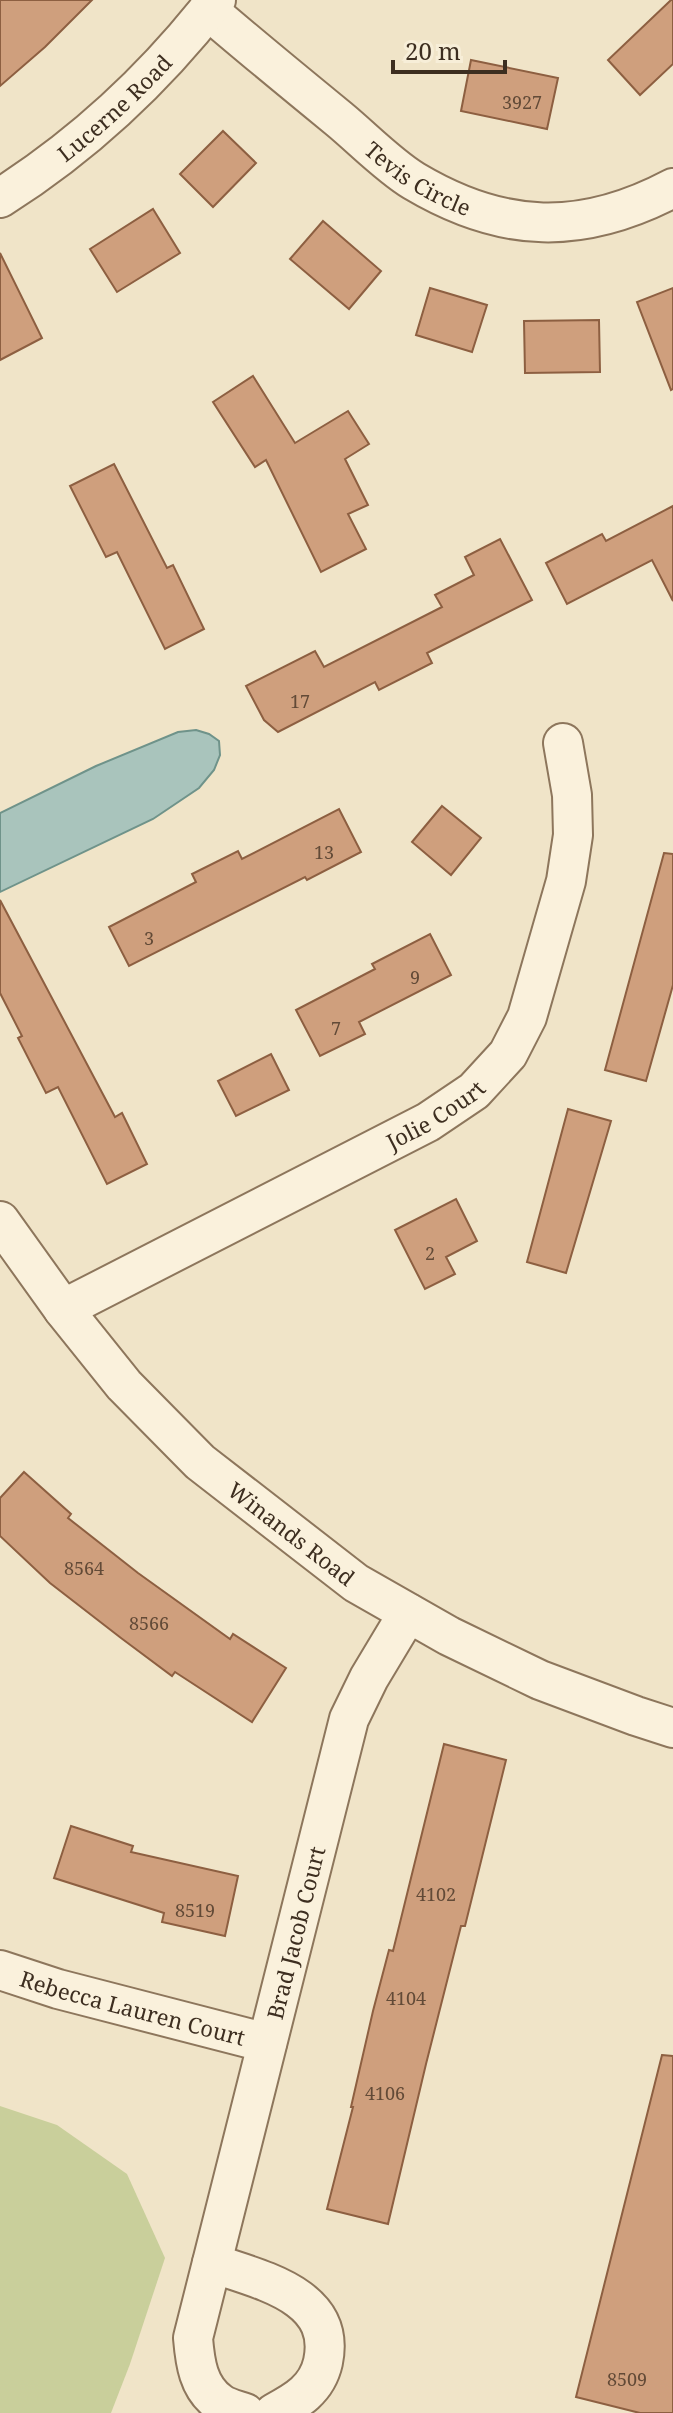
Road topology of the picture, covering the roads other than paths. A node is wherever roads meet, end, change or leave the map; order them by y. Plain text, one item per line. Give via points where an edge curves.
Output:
1 (212, 5) edge
2 (673, 188) edge
3 (0, 198) edge
4 (563, 743) dead end
5 (0, 1221) edge
6 (63, 1309) junction
7 (408, 1613) junction
8 (673, 1728) edge
9 (0, 1970) edge
10 (267, 2043) junction
11 (212, 2263) junction
12 (245, 2413) edge
13 (274, 2413) edge

1 - 2 street, Tevis Circle via 412,180 459,203 501,219 549,224 600,217
1 - 3 street, Lucerne Road via 137,89 74,146
4 - 6 street, Jolie Court via 573,835 566,881 527,1017 508,1054 474,1091 428,1122
5 - 6 street, Winands Road
6 - 7 street, Winands Road via 124,1385 200,1462 356,1583
7 - 8 street, Winands Road via 540,1680
7 - 10 street, Brad Jacob Court via 349,1719
9 - 10 street, Rebecca Lauren Court
10 - 11 street, Brad Jacob Court
11 - 12 street, Brad Jacob Court via 193,2338 195,2363 203,2385 220,2403
11 - 13 street via 301,2299 324,2330 326,2348 312,2388

